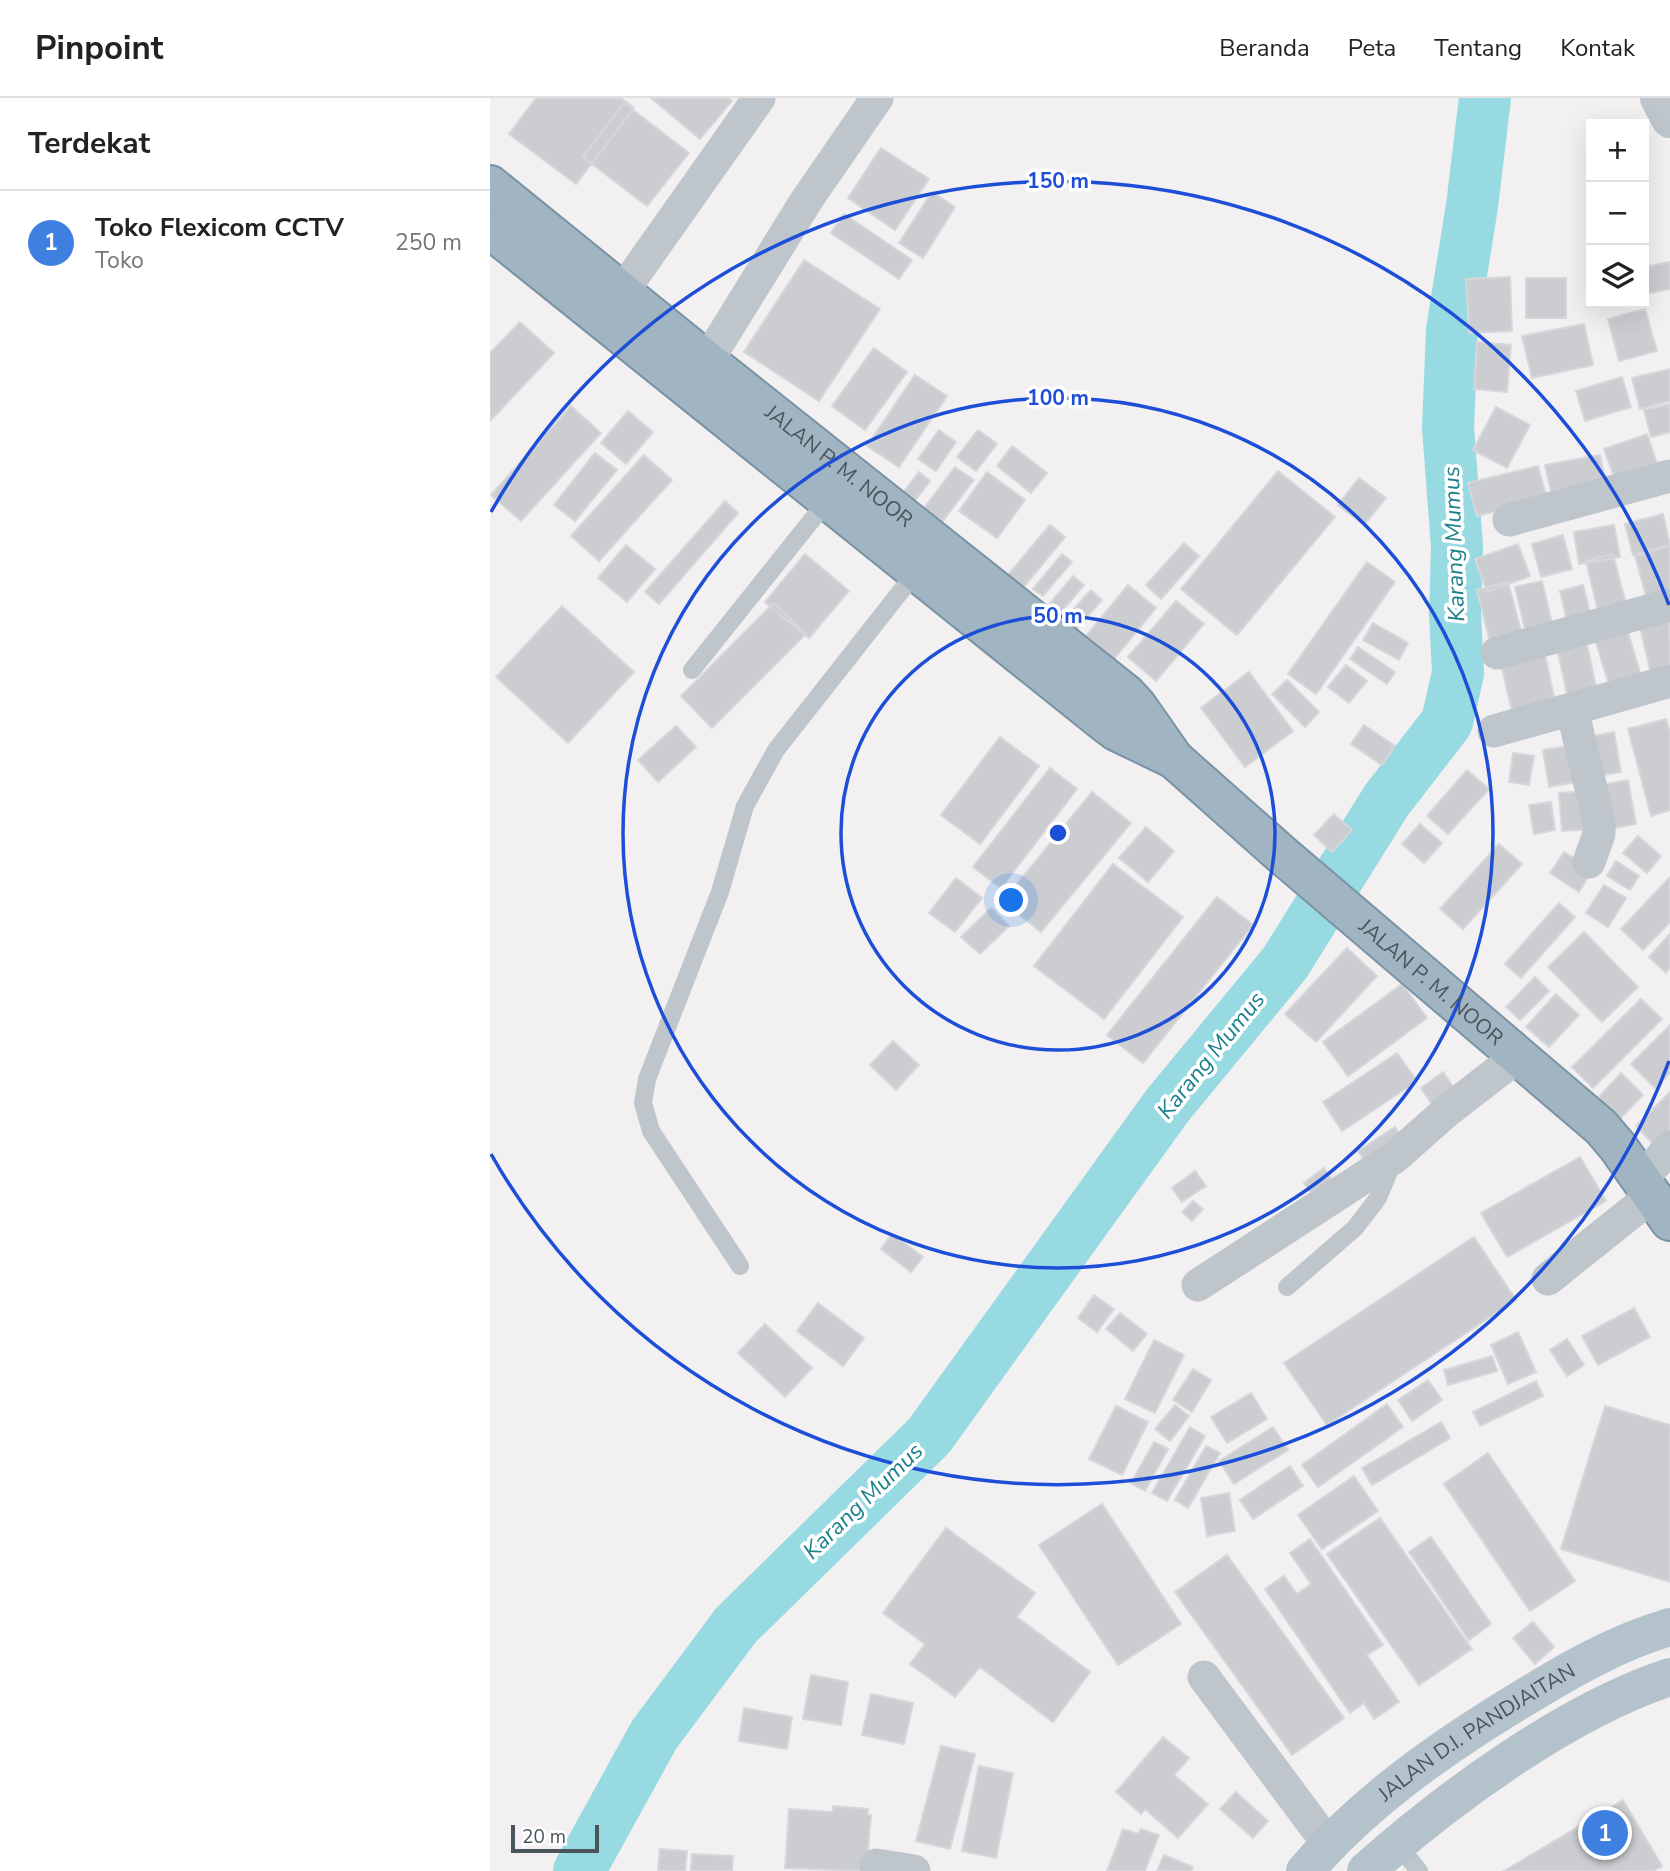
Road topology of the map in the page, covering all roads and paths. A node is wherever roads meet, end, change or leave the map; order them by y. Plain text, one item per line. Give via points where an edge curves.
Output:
1 (759, 98) edge
2 (877, 98) edge
3 (1659, 98) edge
4 (1670, 119) edge
5 (490, 185) edge
6 (490, 229) edge
7 (609, 296) junction
8 (707, 361) junction
9 (1670, 476) edge
10 (827, 501) junction
11 (1509, 520) dead end
12 (916, 572) junction
13 (1670, 605) edge
14 (1497, 653) dead end
15 (692, 670) dead end
16 (1670, 681) edge
17 (1572, 709) junction
18 (1494, 730) dead end
19 (1174, 759) junction
20 (1589, 862) dead end
21 (1518, 1056) junction
22 (1670, 1147) edge
23 (1395, 1157) junction
24 (1655, 1199) edge
25 (740, 1266) dead end
26 (1548, 1279) dead end
27 (1198, 1285) dead end
28 (1287, 1287) dead end
29 (1670, 1627) edge
30 (1204, 1677) dead end
31 (1670, 1677) edge
32 (1317, 1857) edge
33 (1408, 1857) edge
34 (876, 1865) dead end
35 (914, 1871) edge
36 (1366, 1871) edge

1 - 7 street
2 - 8 street via 806,201
3 - 4 street
5 - 7 highway, JALAN P. M. NOOR
6 - 7 highway, JALAN P. M. NOOR
7 - 8 highway, JALAN P. M. NOOR
7 - 10 highway, JALAN P. M. NOOR
8 - 19 highway, JALAN P. M. NOOR via 1126,694
9 - 11 street
10 - 12 highway, JALAN P. M. NOOR
10 - 15 lane
12 - 19 highway, JALAN P. M. NOOR via 1104,722
12 - 25 lane via 776,750 746,806 720,892 647,1079 643,1102 651,1131
13 - 14 street
16 - 17 street
17 - 18 street
17 - 20 street via 1600,822
19 - 21 highway, JALAN P. M. NOOR
21 - 23 street
21 - 24 highway, JALAN P. M. NOOR via 1601,1128
22 - 24 street
23 - 27 street
23 - 28 lane via 1378,1198 1355,1228
24 - 26 street
29 - 32 main road, JALAN D.I. PANDJAITAN via 1573,1667 1468,1732 1371,1804
30 - 32 street
31 - 33 main road, JALAN D.I. PANDJAITAN via 1569,1723 1489,1774
33 - 36 main road, JALAN D.I. PANDJAITAN
34 - 35 street

